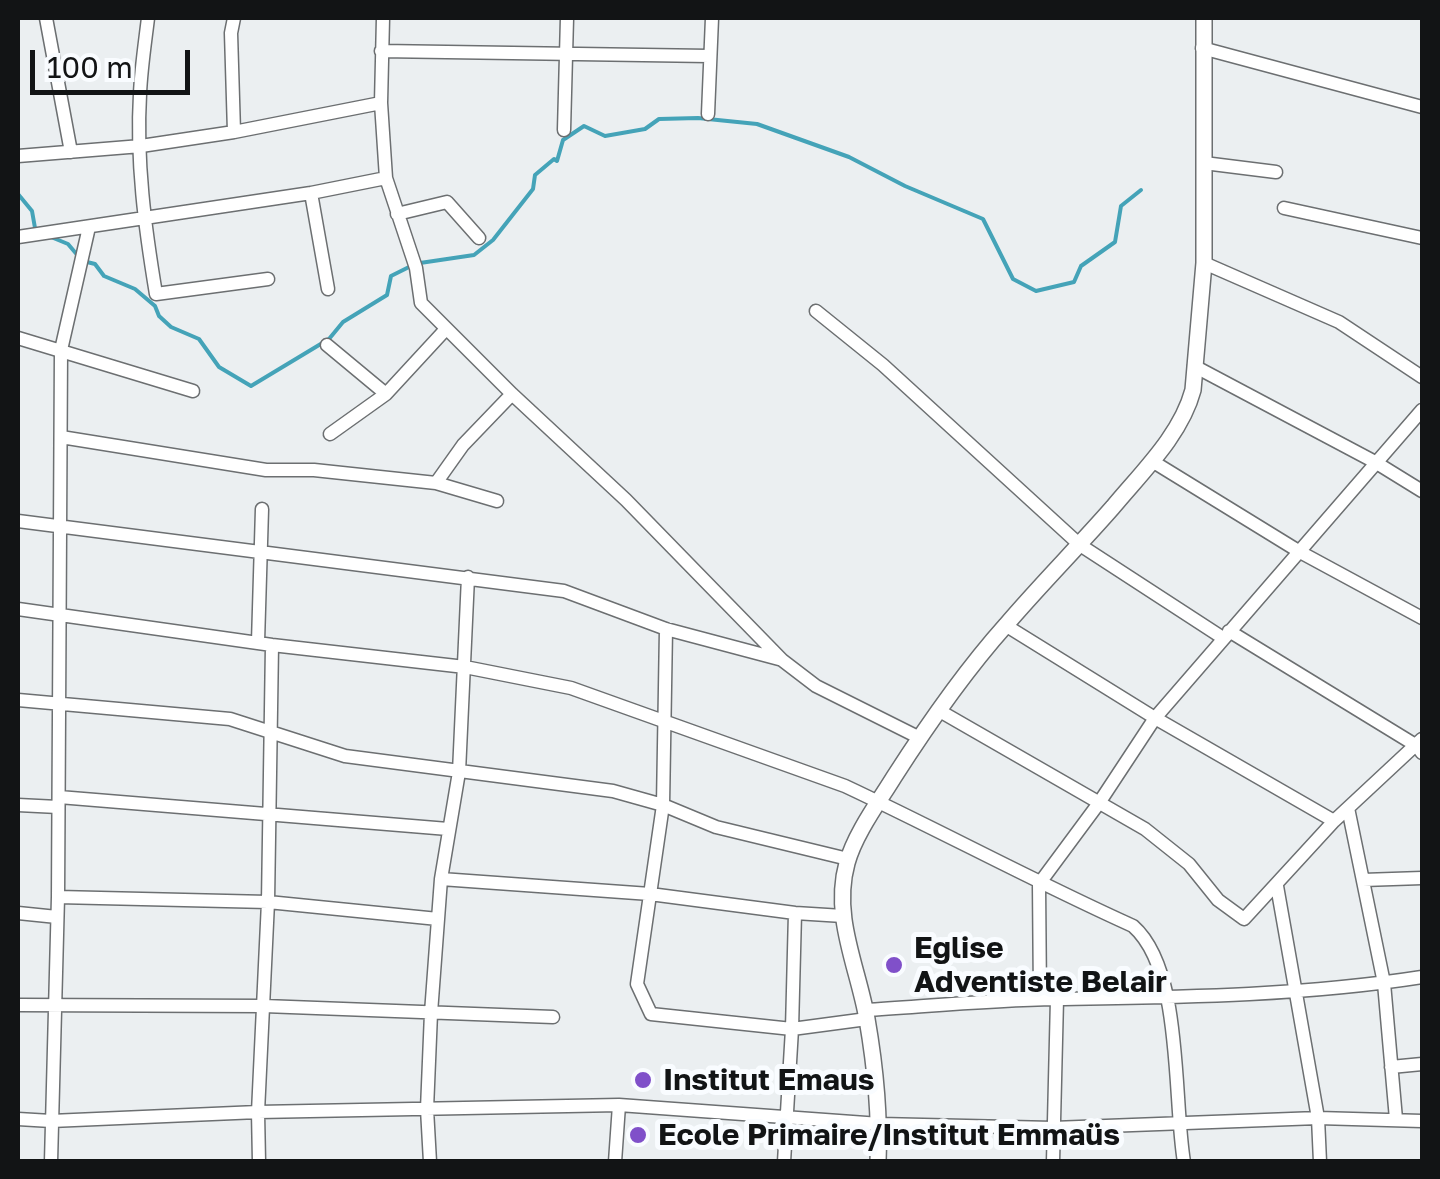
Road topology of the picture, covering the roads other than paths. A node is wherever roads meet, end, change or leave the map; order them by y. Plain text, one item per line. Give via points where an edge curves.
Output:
1 (46, 18) edge
2 (148, 18) edge
3 (234, 18) edge
4 (383, 18) edge
5 (567, 18) edge
6 (712, 18) edge
7 (1204, 18) edge
8 (1202, 48) junction
9 (381, 52) junction
10 (565, 54) junction
11 (710, 56) junction
12 (380, 103) junction
13 (1422, 108) edge
14 (708, 114) dead end
15 (564, 130) dead end
16 (234, 132) junction
17 (141, 146) junction
18 (71, 152) junction
19 (18, 156) edge
20 (1204, 163) junction
21 (1276, 172) dead end
22 (386, 178) junction
23 (311, 193) junction
24 (1284, 208) dead end
25 (397, 214) junction
26 (144, 218) junction
27 (89, 226) junction
28 (18, 237) edge
29 (479, 238) dead end
30 (1422, 238) edge
31 (1204, 263) junction
32 (268, 279) dead end
33 (328, 290) dead end
34 (816, 311) dead end
35 (446, 329) junction
36 (18, 338) edge
37 (327, 345) dead end
38 (61, 350) junction
39 (1194, 366) junction
40 (1422, 377) edge
41 (193, 392) dead end
42 (386, 394) junction
43 (512, 394) junction
44 (1422, 410) edge
45 (330, 434) dead end
46 (60, 437) junction
47 (1152, 461) junction
48 (1375, 462) junction
49 (436, 483) junction
50 (1422, 492) edge
51 (497, 501) dead end
52 (262, 509) dead end
53 (18, 521) edge
54 (60, 527) junction
55 (1080, 545) junction
56 (261, 552) junction
57 (1300, 552) junction
58 (468, 577) junction
59 (18, 609) edge
60 (58, 612) junction
61 (1422, 618) edge
62 (1006, 625) junction
63 (666, 630) junction
64 (1226, 635) junction
65 (265, 644) junction
66 (782, 660) junction
67 (465, 667) junction
68 (18, 700) edge
69 (57, 704) junction
70 (938, 710) junction
71 (1154, 718) junction
72 (664, 720) junction
73 (272, 731) junction
74 (920, 738) junction
75 (1421, 746) edge
76 (459, 772) junction
77 (58, 802) junction
78 (879, 802) junction
79 (1100, 803) junction
80 (18, 805) edge
81 (663, 805) junction
82 (1348, 808) junction
83 (270, 815) junction
84 (1334, 821) junction
85 (448, 829) junction
86 (848, 859) junction
87 (1422, 878) edge
88 (440, 879) junction
89 (1363, 880) junction
90 (1040, 884) junction
91 (1277, 886) junction
92 (650, 894) junction
93 (58, 897) junction
94 (268, 902) junction
95 (795, 913) junction
96 (18, 914) edge
97 (843, 916) junction
98 (57, 917) junction
99 (438, 919) junction
100 (1422, 977) edge
101 (1384, 983) junction
102 (1296, 990) junction
103 (1057, 999) junction
104 (1169, 999) junction
105 (1040, 1000) junction
106 (18, 1005) edge
107 (56, 1006) junction
108 (264, 1006) junction
109 (431, 1013) junction
110 (866, 1014) junction
111 (553, 1017) dead end
112 (792, 1029) junction
113 (1422, 1064) edge
114 (1391, 1067) junction
115 (620, 1105) junction
116 (427, 1109) junction
117 (258, 1112) junction
118 (786, 1117) junction
119 (1318, 1118) junction
120 (18, 1119) edge
121 (1396, 1119) junction
122 (50, 1120) junction
123 (1422, 1120) edge
124 (1178, 1122) junction
125 (880, 1124) junction
126 (1053, 1128) junction
127 (51, 1162) edge
128 (259, 1162) edge
129 (430, 1162) edge
130 (615, 1162) edge
131 (784, 1162) edge
132 (878, 1162) edge
133 (1052, 1162) edge
134 (1184, 1162) edge
135 (1320, 1162) edge

1 - 18 street
2 - 17 street
3 - 16 street
4 - 9 street
5 - 10 street
6 - 11 street
7 - 8 street
8 - 13 street
8 - 20 street
9 - 10 street
9 - 12 street
10 - 11 street
10 - 15 street
11 - 14 street
12 - 16 street
12 - 22 street
16 - 17 street
17 - 18 street
17 - 26 street
18 - 19 street
20 - 21 street
20 - 31 street
22 - 23 street
22 - 25 street
23 - 26 street
23 - 33 street
24 - 30 street
25 - 29 street via 447,202
25 - 35 street via 422,303
26 - 27 street
26 - 32 street via 156,294
27 - 28 street
27 - 38 street
31 - 39 street
31 - 40 street via 1339,322
34 - 55 street
35 - 42 street
35 - 43 street
36 - 38 street
37 - 42 street
38 - 41 street
38 - 46 street
39 - 47 street via 1187,410
39 - 48 street
42 - 45 street
43 - 49 street
43 - 66 street
44 - 48 street
46 - 49 street via 266,470
46 - 54 street
47 - 55 street
47 - 57 street
48 - 50 street
48 - 57 street
49 - 51 street
52 - 56 street
53 - 54 street
54 - 56 street
54 - 60 street
55 - 62 street
55 - 64 street
56 - 58 street
56 - 65 street
57 - 61 street
57 - 64 street
58 - 63 street via 564,591
58 - 67 street
59 - 60 street
60 - 65 street
60 - 69 street
62 - 70 street
62 - 71 street
63 - 66 street
63 - 72 street
64 - 71 street
64 - 75 street
65 - 67 street
65 - 73 street
66 - 74 street via 816,686
67 - 72 street via 571,688
67 - 76 street
68 - 69 street
69 - 73 street via 230,719
69 - 77 street
70 - 74 street
70 - 79 street
71 - 79 street
71 - 84 street
72 - 78 street
72 - 81 street
73 - 76 street via 345,756
73 - 83 street
74 - 78 street
75 - 82 street
76 - 81 street via 612,791
76 - 85 street
77 - 80 street
77 - 83 street
77 - 93 street
78 - 86 street
78 - 90 street
79 - 90 street
79 - 91 street via 1145,828 1244,918
81 - 86 street via 716,827
81 - 92 street
82 - 84 street
82 - 89 street
83 - 85 street
83 - 94 street
84 - 91 street
85 - 88 street
86 - 97 street
87 - 89 street
88 - 92 street
88 - 99 street
89 - 101 street
90 - 104 street via 1143,935
90 - 105 street
91 - 102 street
92 - 95 street
92 - 112 street via 638,984 651,1014
93 - 94 street
93 - 98 street
94 - 99 street
94 - 108 street
95 - 97 street
95 - 112 street
96 - 98 street
97 - 110 street
98 - 107 street
99 - 109 street
100 - 101 street
101 - 102 street
101 - 114 street
102 - 104 street
102 - 119 street
103 - 104 street
103 - 105 street
103 - 126 street
104 - 124 street
105 - 110 street
106 - 107 street
107 - 108 street
107 - 122 street
108 - 109 street
108 - 117 street
109 - 111 street
109 - 116 street
110 - 112 street
110 - 125 street
112 - 118 street
113 - 114 street
114 - 121 street
115 - 116 street
115 - 118 street
115 - 130 street
116 - 117 street
116 - 129 street
117 - 122 street
117 - 128 street
118 - 125 street
118 - 131 street
119 - 121 street
119 - 124 street
119 - 135 street
120 - 122 street
121 - 123 street
122 - 127 street
124 - 126 street
124 - 134 street
125 - 126 street
125 - 132 street
126 - 133 street

